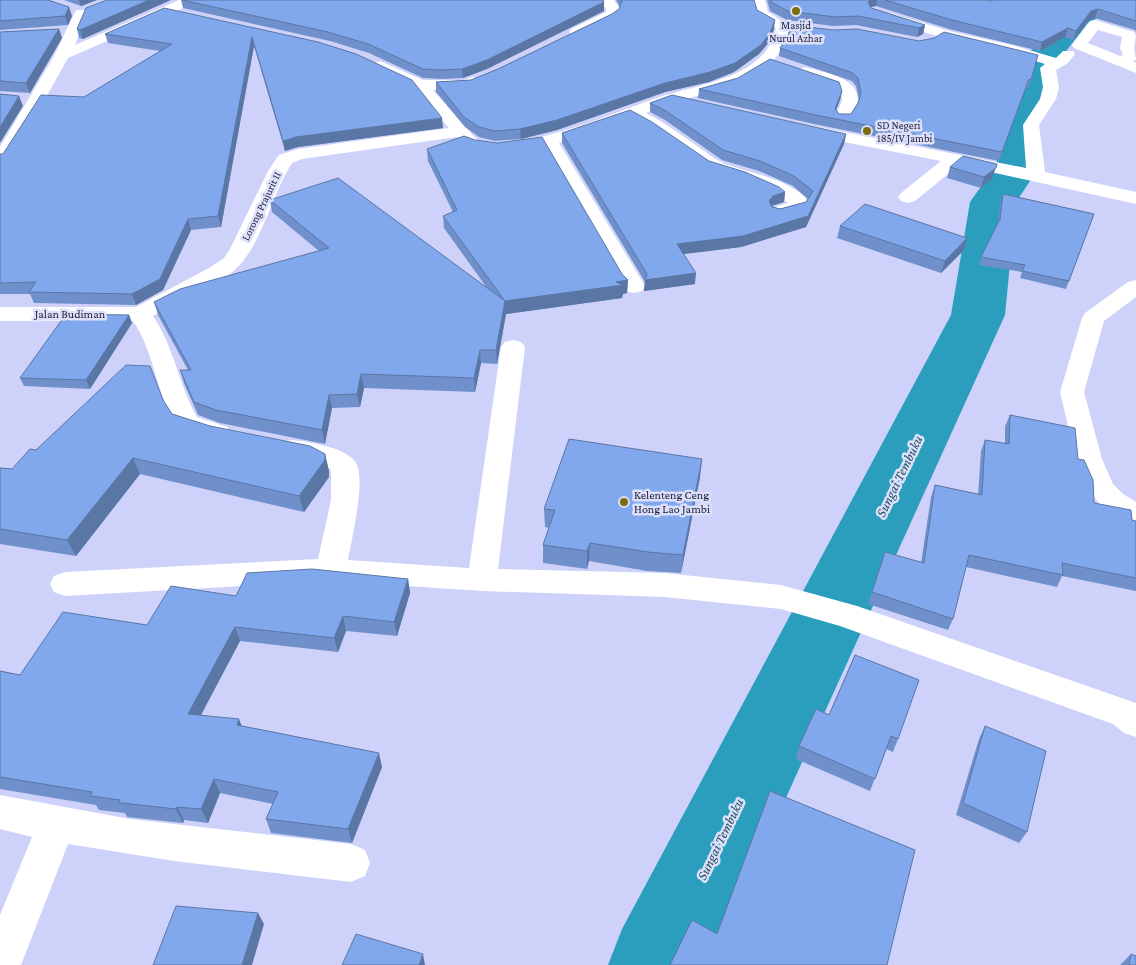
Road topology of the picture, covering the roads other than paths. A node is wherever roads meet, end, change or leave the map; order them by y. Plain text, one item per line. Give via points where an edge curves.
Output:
1 (190, 0) edge
2 (607, 0) edge
3 (757, 0) edge
4 (97, 7) edge
5 (164, 10) junction
6 (874, 12) edge
7 (191, 16) edge
8 (783, 26) junction
9 (801, 28) edge
10 (1129, 29) edge
11 (75, 31) junction
12 (56, 32) edge
13 (941, 34) junction
14 (561, 39) edge
15 (922, 42) edge
16 (1079, 45) junction
17 (63, 55) junction
18 (363, 58) edge
19 (766, 59) junction
20 (1120, 61) junction
21 (1054, 62) junction
22 (1136, 68) edge
23 (486, 76) edge
24 (420, 85) junction
25 (671, 98) junction
26 (18, 99) edge
27 (36, 100) junction
28 (707, 106) edge
29 (632, 112) junction
30 (843, 117) edge
31 (796, 127) edge
32 (459, 132) junction
33 (549, 140) junction
34 (956, 158) junction
35 (0, 159) edge
36 (1029, 174) junction
37 (908, 197) dead end
38 (1136, 198) edge
39 (779, 212) edge
40 (634, 286) dead end
41 (1136, 287) edge
42 (0, 314) edge
43 (140, 314) junction
44 (513, 347) dead end
45 (1136, 512) edge
46 (332, 570) junction
47 (482, 580) junction
48 (65, 584) dead end
49 (1132, 715) edge
50 (0, 812) edge
51 (56, 825) junction
52 (351, 863) dead end
53 (0, 965) edge

1 - 5 street
2 - 14 street via 613,9 612,14
3 - 8 street via 762,14
4 - 11 street via 76,12
5 - 7 street
5 - 17 street
6 - 13 street
8 - 9 street
8 - 19 street via 774,52
10 - 16 street via 1095,24
10 - 20 street via 1127,48 1131,57
11 - 12 street
11 - 17 street
13 - 15 street
13 - 21 street
16 - 20 street
16 - 21 street via 1063,60
17 - 27 street
18 - 24 street
19 - 25 street via 731,82
19 - 30 street via 850,91 852,98
20 - 22 street
21 - 36 street via 1048,68 1051,87 1048,99 1031,125
23 - 24 street via 465,85
24 - 32 street
25 - 28 street
25 - 29 street
26 - 27 street
27 - 35 street
29 - 33 street
29 - 39 street via 670,134 714,166 751,177 799,202 797,207
31 - 34 street
32 - 33 street via 471,143 492,148
32 - 43 street, Lorong Prajurit II via 298,154 285,159 231,262 217,273
33 - 40 street
34 - 36 street
34 - 37 street
36 - 38 street
41 - 45 street via 1093,318 1072,392 1089,459 1101,488 1113,501
42 - 43 street, Jalan Budiman
43 - 46 street via 152,333 175,400 187,423 216,433 323,454 344,466 345,500
44 - 47 street
46 - 47 street
46 - 48 street
47 - 49 street via 664,585 781,597 846,615
50 - 51 street
51 - 52 street via 154,841
51 - 53 street

